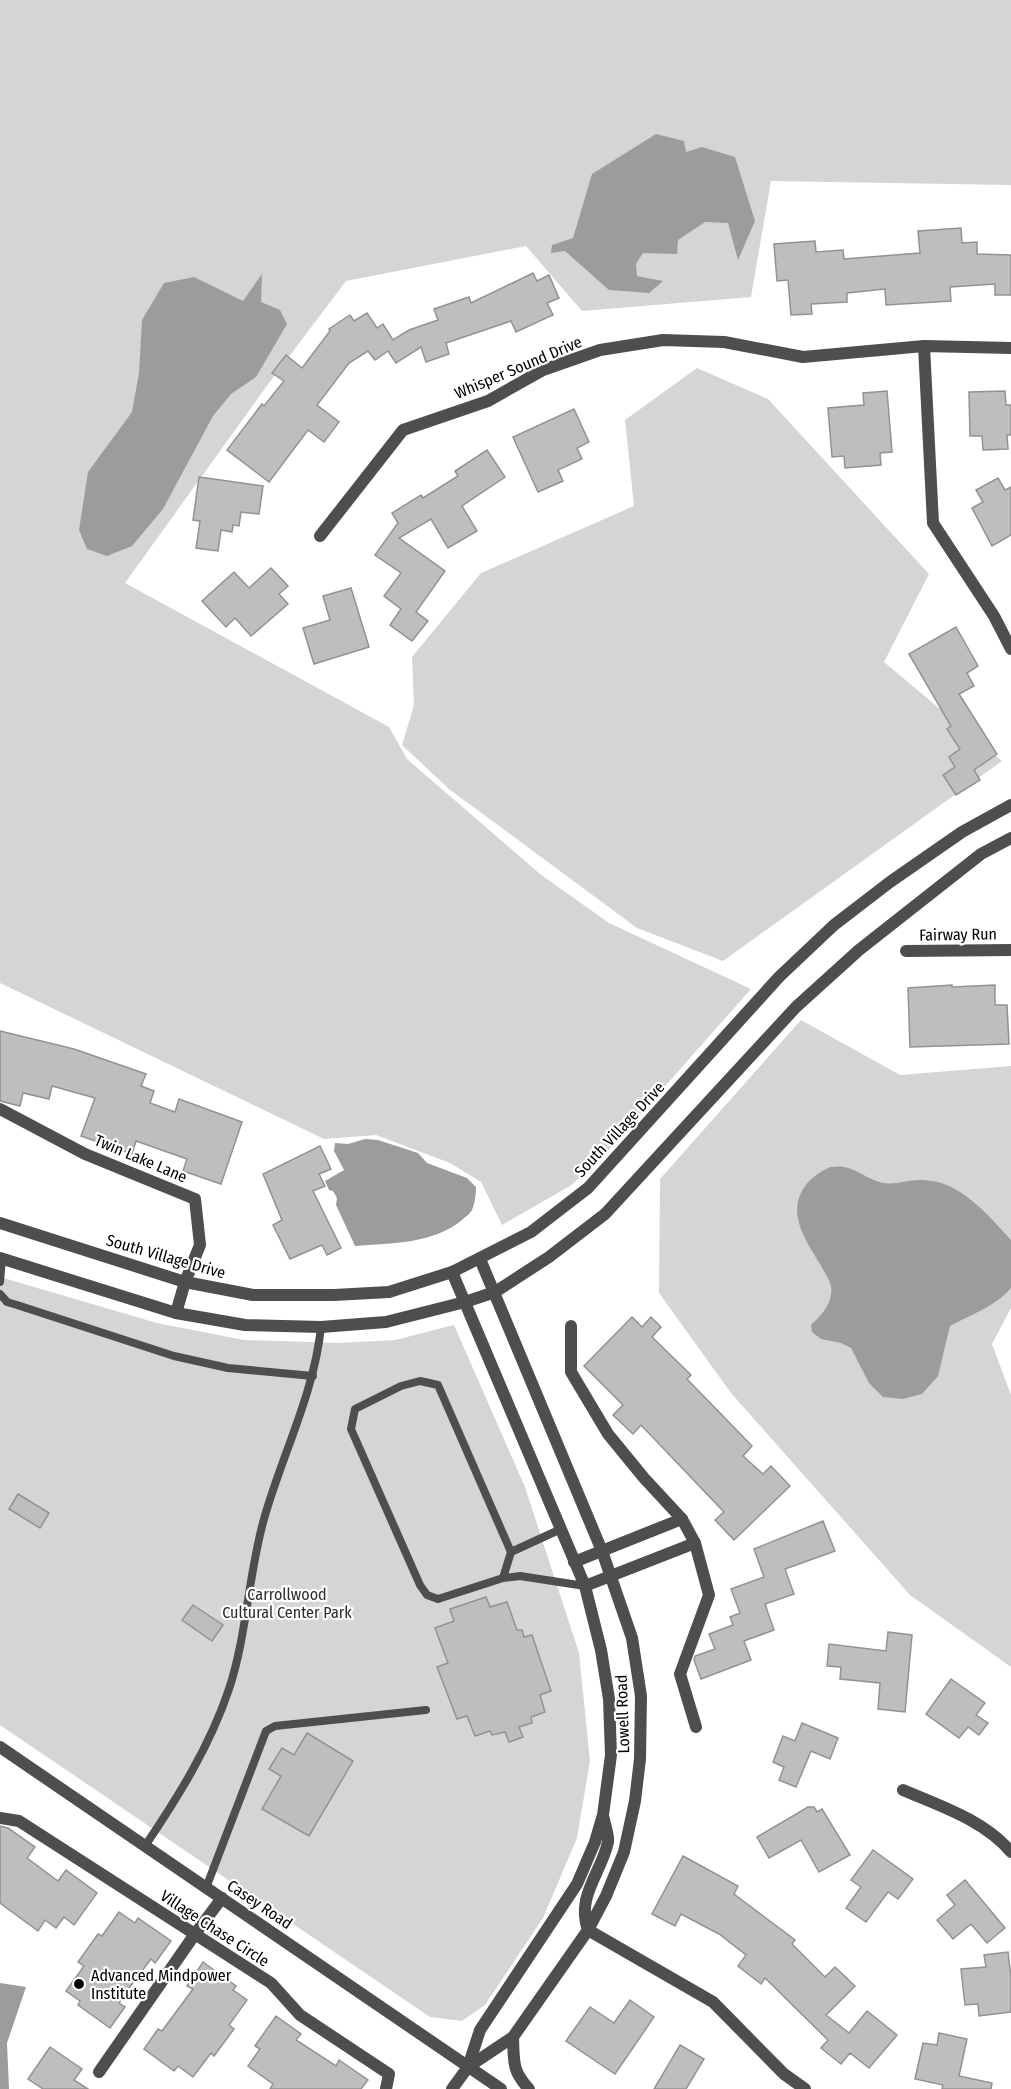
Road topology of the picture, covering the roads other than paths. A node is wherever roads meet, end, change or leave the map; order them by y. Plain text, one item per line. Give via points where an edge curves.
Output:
1 (924, 346) junction
2 (1011, 348) edge
3 (320, 536) dead end
4 (1011, 649) edge
5 (1011, 805) edge
6 (1011, 838) edge
7 (1011, 950) edge
8 (906, 951) dead end
9 (0, 1109) edge
10 (0, 1223) edge
11 (1, 1258) edge
12 (480, 1259) junction
13 (452, 1272) junction
14 (0, 1282) edge
15 (185, 1282) junction
16 (495, 1292) junction
17 (0, 1294) edge
18 (465, 1302) junction
19 (176, 1313) junction
20 (571, 1326) dead end
21 (321, 1327) junction
22 (313, 1376) junction
23 (682, 1519) junction
24 (561, 1529) junction
25 (695, 1543) junction
26 (602, 1551) junction
27 (511, 1552) junction
28 (574, 1562) junction
29 (610, 1575) junction
30 (503, 1578) junction
31 (585, 1586) junction
32 (426, 1710) dead end
33 (696, 1727) dead end
34 (0, 1747) edge
35 (903, 1790) dead end
36 (603, 1815) junction
37 (0, 1818) edge
38 (145, 1846) junction
39 (1011, 1852) edge
40 (206, 1888) junction
41 (222, 1898) junction
42 (588, 1930) junction
43 (195, 1934) junction
44 (513, 2037) junction
45 (468, 2067) junction
46 (99, 2072) dead end
47 (386, 2089) edge
48 (452, 2089) edge
49 (501, 2089) edge
50 (530, 2089) edge
51 (805, 2089) edge

1 - 2 street, Whisper Sound Drive
1 - 3 street, Whisper Sound Drive via 803,357 714,341 663,340 600,350 543,370 488,401 403,430
1 - 4 street via 933,523
5 - 12 street, South Village Drive via 962,832 834,926 779,977 588,1188 531,1232
6 - 16 street via 981,854 859,950 796,1007 605,1214
7 - 8 street, Fairway Run
9 - 15 street, Twin Lake Lane via 85,1154 195,1199 200,1245
10 - 15 street, South Village Drive
11 - 14 lane
11 - 19 street
12 - 13 street, South Village Drive
12 - 16 street, Lowell Road
13 - 15 street, South Village Drive via 388,1292 334,1295 253,1295
13 - 18 street, Lowell Road
15 - 19 street, Twin Lake Lane
16 - 18 street
16 - 26 street, Lowell Road
17 - 22 lane via 7,1302 174,1356 228,1368
18 - 21 street via 386,1322
18 - 24 street, Lowell Road
19 - 21 street via 245,1325
20 - 23 street via 571,1372 608,1434
21 - 22 lane
22 - 38 lane via 264,1521 230,1688 200,1757
23 - 25 street
23 - 26 street
24 - 27 lane
24 - 28 street, Lowell Road
25 - 29 street
25 - 33 street via 709,1595 680,1674
26 - 28 street
26 - 29 street, Lowell Road
27 - 30 lane
27 - 30 lane via 438,1385 420,1381 402,1386 355,1409 351,1430 427,1595 438,1599
28 - 31 street, Lowell Road
29 - 31 street
29 - 42 street, Lowell Road via 632,1638 641,1696 640,1759 624,1852
30 - 31 lane via 520,1576
31 - 36 street, Lowell Road via 609,1699 611,1755
32 - 40 lane via 275,1726 266,1731
34 - 38 street, Casey Road
35 - 39 street via 968,1818
36 - 42 street via 608,1841 586,1895 583,1917
36 - 45 street, Lowell Road via 577,1884 480,2030
37 - 43 street, Village Chase Circle via 19,1821
38 - 40 street, Casey Road
40 - 41 street, Casey Road
41 - 43 street
41 - 45 street, Casey Road
42 - 44 street, Lowell Road
42 - 51 street via 713,2002 784,2074
43 - 46 street
43 - 47 street, Village Chase Circle via 271,1983 300,2015 389,2074
44 - 45 street, Lowell Road
44 - 50 street via 518,2077
45 - 48 street, Lowell Road
45 - 49 street, Casey Road

